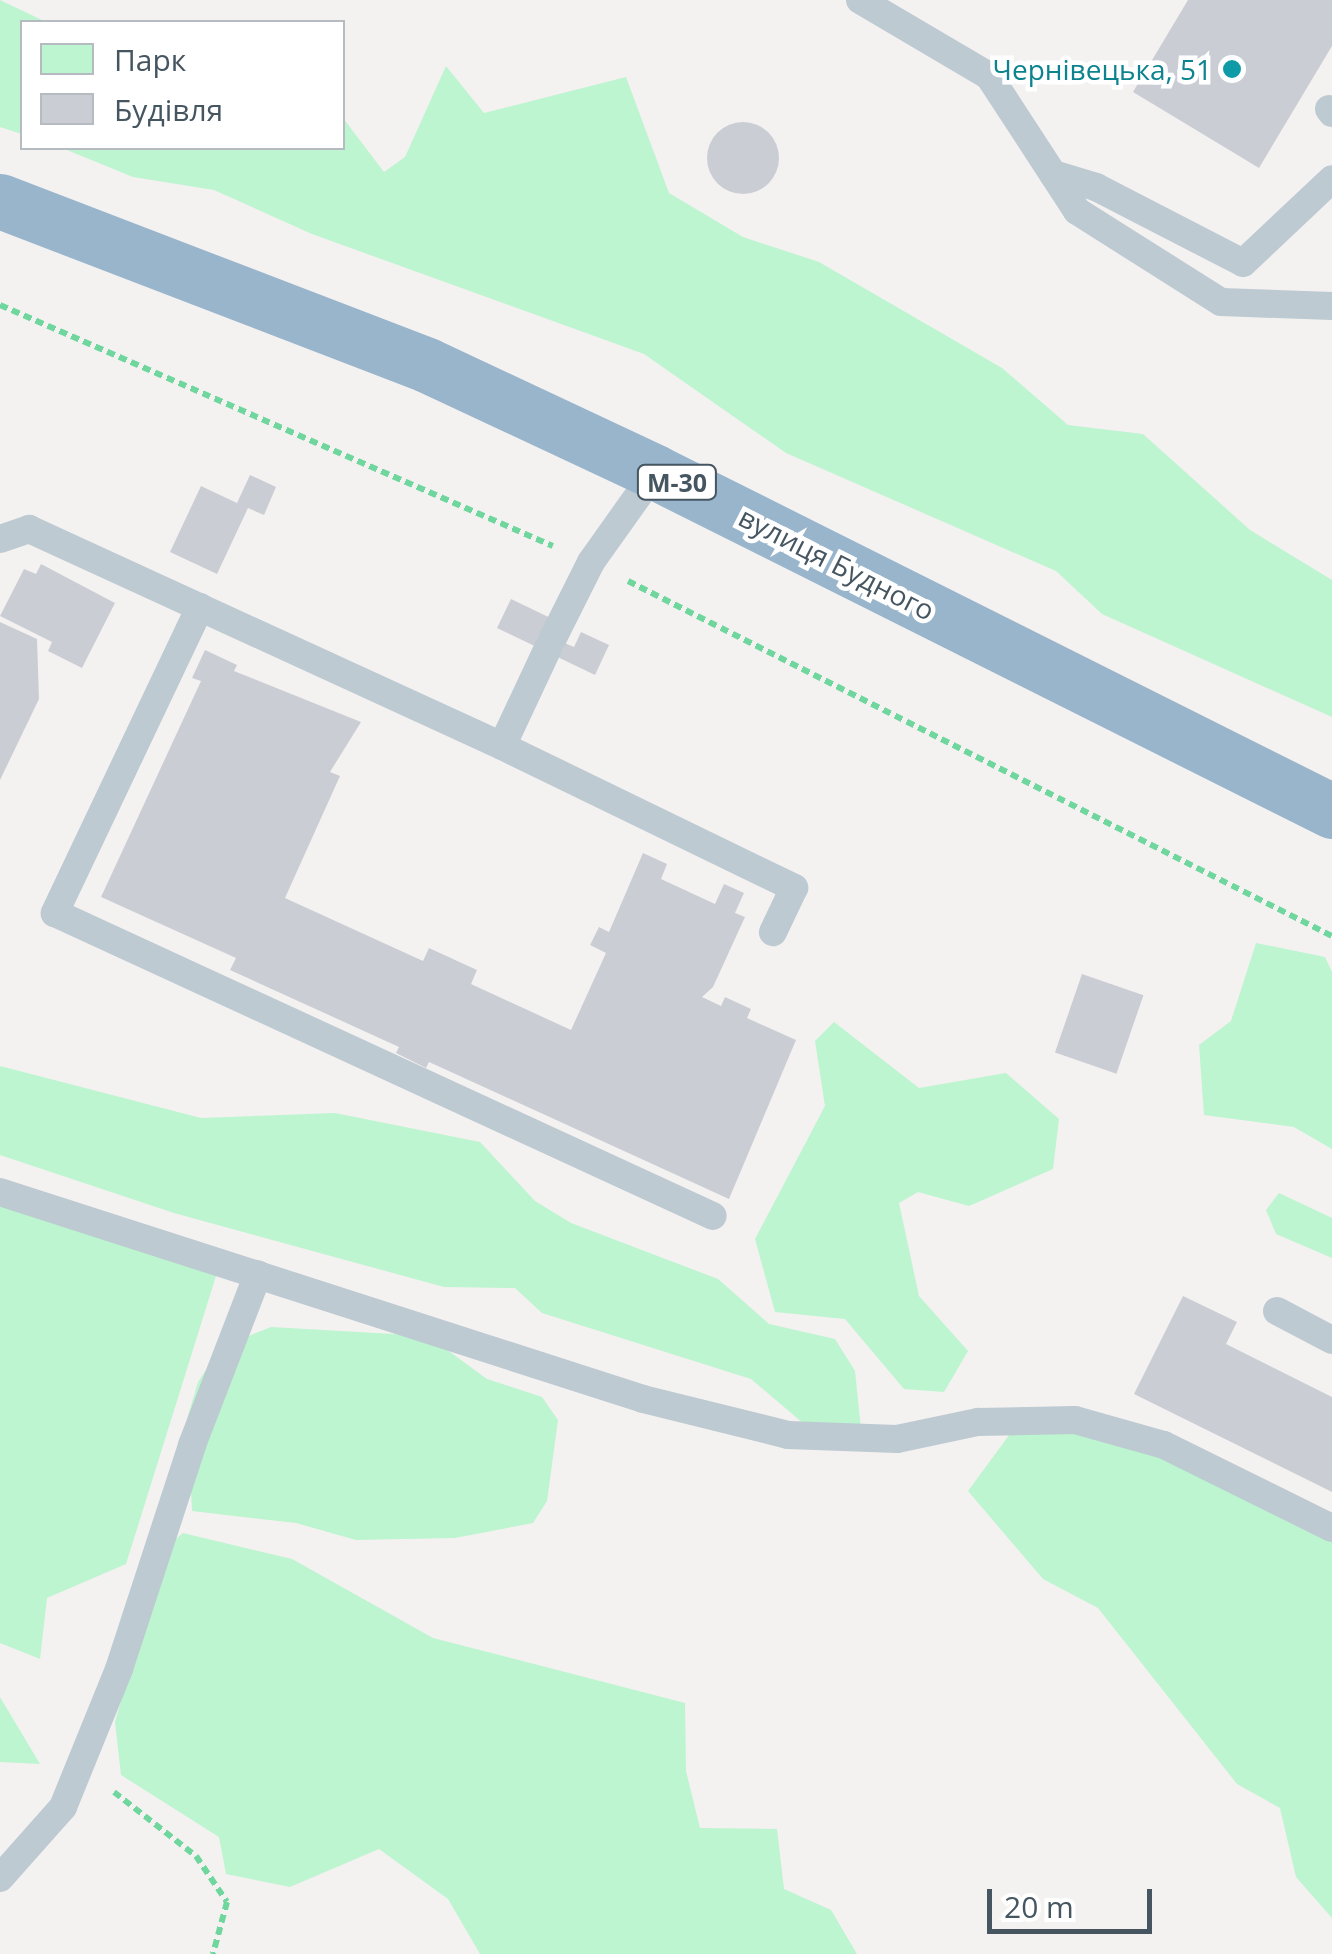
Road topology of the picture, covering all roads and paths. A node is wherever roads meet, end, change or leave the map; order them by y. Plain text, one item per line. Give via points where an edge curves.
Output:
1 (860, 0) edge
2 (1053, 174) junction
3 (1332, 179) edge
4 (0, 201) edge
5 (0, 305) edge
6 (1332, 306) edge
7 (655, 472) junction
8 (0, 539) edge
9 (591, 562) junction
10 (200, 607) junction
11 (502, 746) junction
12 (1332, 811) edge
13 (772, 932) dead end
14 (1332, 936) edge
15 (0, 1192) edge
16 (713, 1216) dead end
17 (258, 1274) junction
18 (1277, 1311) dead end
19 (1332, 1340) edge
20 (1332, 1528) edge
21 (80, 1766) junction
22 (0, 1878) edge
23 (213, 1954) edge

1 - 2 lane via 989,76
2 - 3 lane via 1096,186 1243,263
2 - 6 lane via 1077,211 1221,302
4 - 7 highway, вулиця Будного / М-30 via 427,365
5 - 9 path
7 - 9 lane
7 - 12 highway, вулиця Будного / М-30
8 - 10 lane via 29,528
9 - 11 lane
9 - 14 path
10 - 11 lane
10 - 16 lane via 56,914
11 - 13 lane via 794,888
15 - 17 lane
17 - 20 lane via 643,1399 788,1435 898,1439 978,1422 1076,1420 1164,1445
17 - 21 lane
18 - 19 lane
21 - 22 lane via 63,1807
21 - 23 path via 196,1856 227,1902

